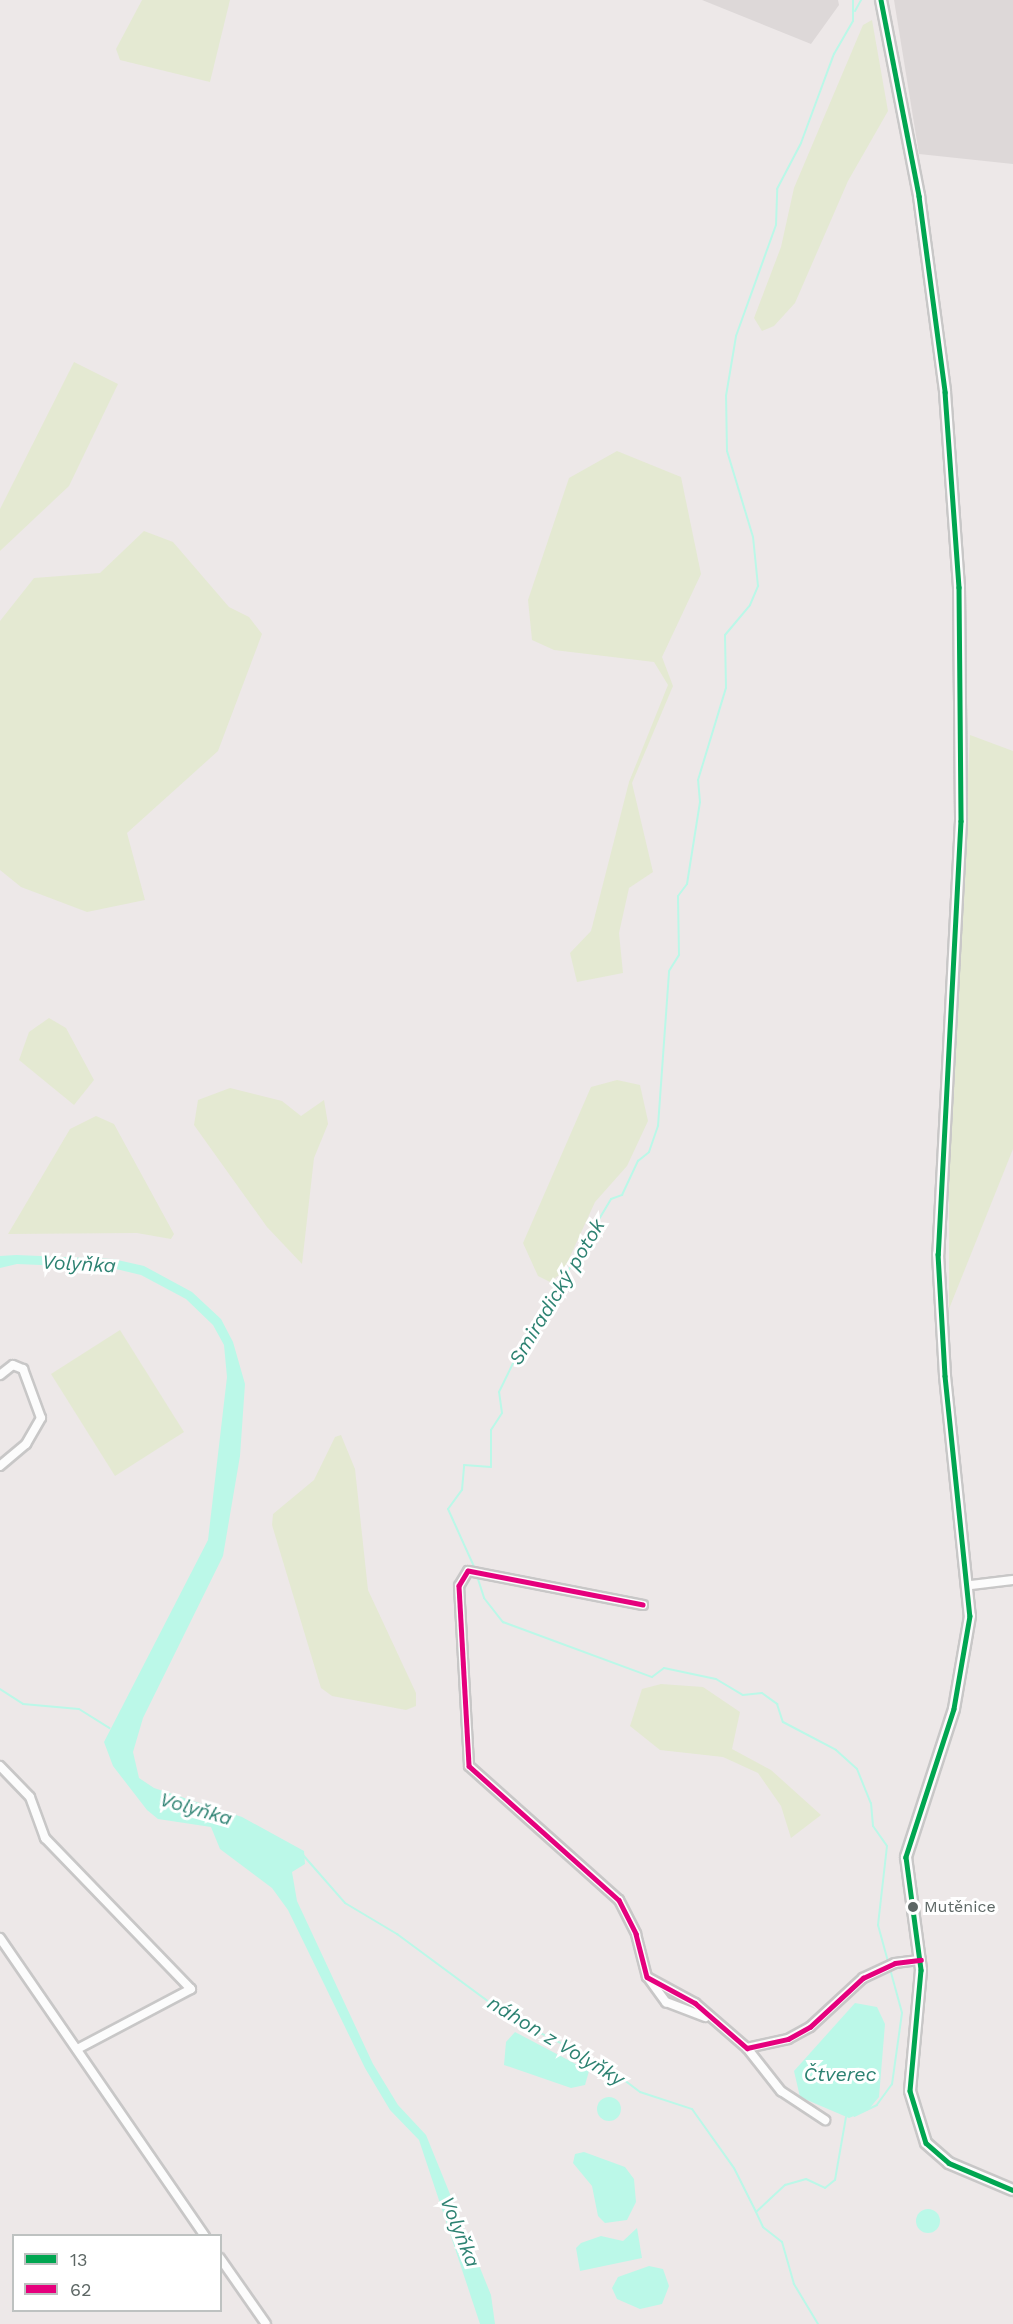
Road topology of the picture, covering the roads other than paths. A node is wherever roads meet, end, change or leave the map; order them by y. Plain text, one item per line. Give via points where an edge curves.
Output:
1 (880, 0) edge
2 (0, 1375) edge
3 (0, 1466) edge
4 (1013, 1580) edge
5 (971, 1586) junction
6 (643, 1605) dead end
7 (0, 1766) edge
8 (0, 1938) edge
9 (921, 1960) junction
10 (647, 1977) junction
11 (705, 2017) junction
12 (747, 2048) junction
13 (77, 2049) junction
14 (825, 2120) dead end
15 (1013, 2190) edge
16 (204, 2234) edge
17 (222, 2261) edge
18 (266, 2324) edge

1 - 5 street via 919,196 941,358 959,587 961,821 938,1254 945,1376
2 - 3 street via 13,1365 23,1369 41,1418 26,1444
4 - 5 street
5 - 9 street via 962,1679 906,1857
6 - 10 street via 468,1571 459,1586 469,1766 619,1900 636,1934
7 - 13 street via 30,1797 45,1838 191,1989
8 - 13 street
9 - 12 street via 884,1967 863,1978 810,2027
9 - 15 street via 910,2091 915,2117 926,2143 949,2163
10 - 11 street via 695,2003
10 - 11 street via 666,2001
11 - 12 street
12 - 14 street via 781,2091
13 - 16 street
17 - 18 street

